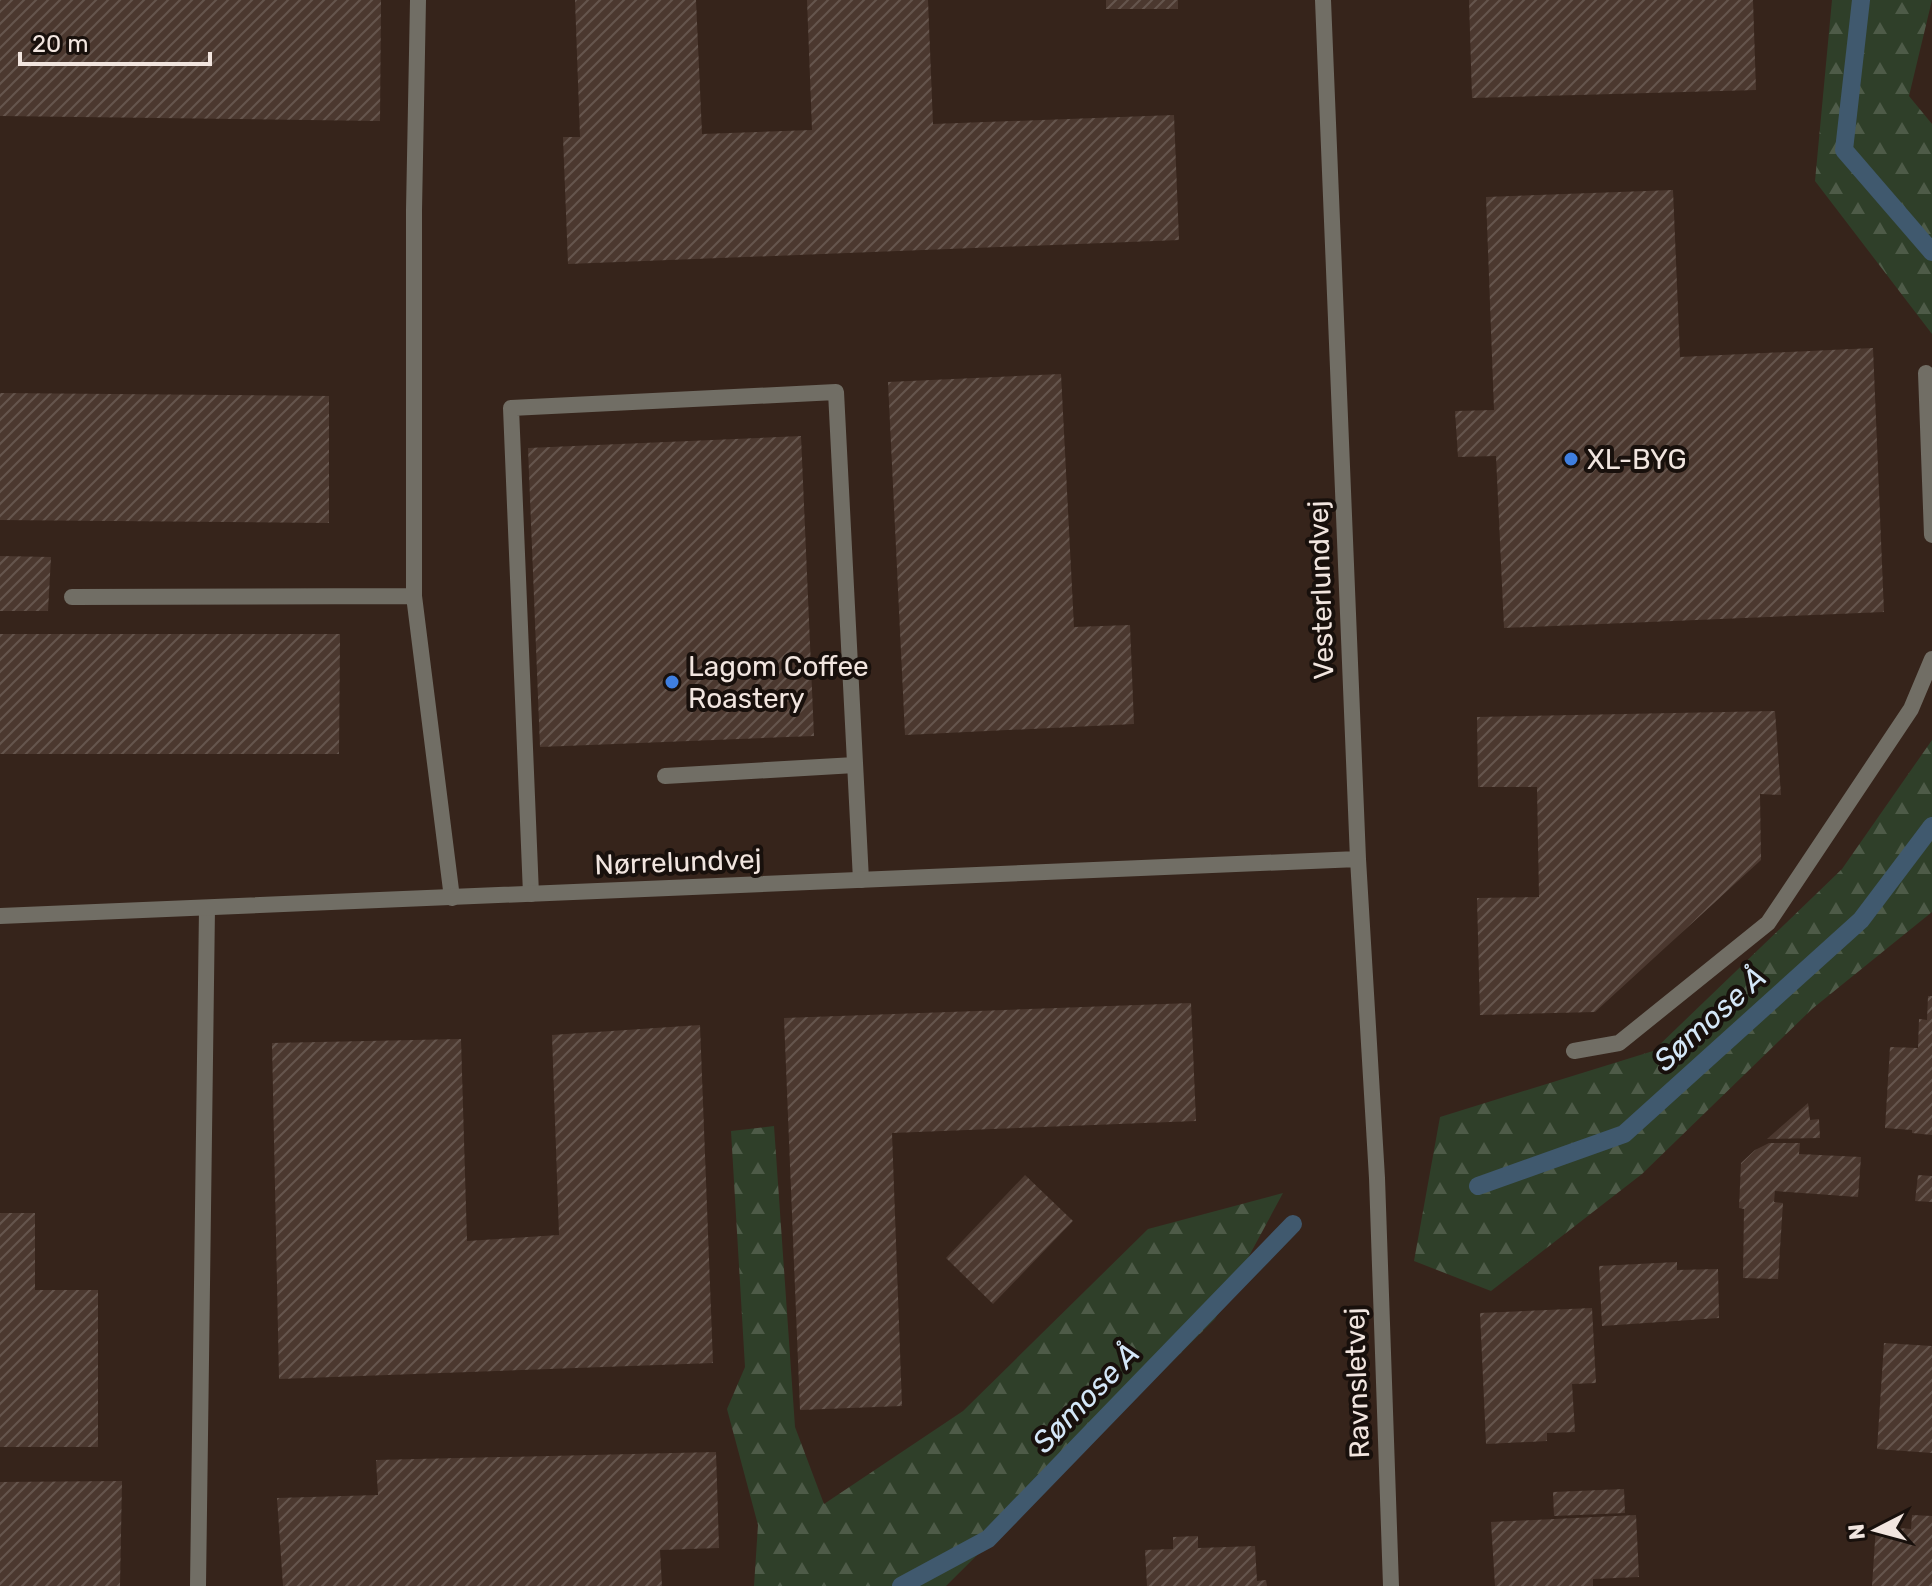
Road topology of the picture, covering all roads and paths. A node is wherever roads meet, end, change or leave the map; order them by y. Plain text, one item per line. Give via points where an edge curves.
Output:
1 (418, 0) edge
2 (1323, 0) edge
3 (1926, 373) dead end
4 (1932, 535) edge
5 (414, 596) junction
6 (72, 597) dead end
7 (1932, 659) edge
8 (855, 765) junction
9 (665, 776) dead end
10 (1358, 859) junction
11 (861, 880) junction
12 (531, 894) junction
13 (452, 898) junction
14 (207, 908) junction
15 (0, 916) edge
16 (1574, 1051) dead end
17 (1377, 1178) joint
18 (198, 1586) edge
19 (1391, 1586) edge

1 - 5 street
2 - 10 street, Vesterlundvej
3 - 4 street
5 - 6 street
5 - 13 street
7 - 16 street via 1911,709 1768,923 1619,1043
8 - 9 street
8 - 11 street
8 - 12 street via 836,392 511,408
10 - 11 street, Nørrelundvej
10 - 17 street, Vesterlundvej
11 - 12 street, Nørrelundvej
12 - 13 street, Nørrelundvej
13 - 14 street, Nørrelundvej
14 - 15 street, Nørrelundvej
14 - 18 street
17 - 19 street, Ravnsletvej

